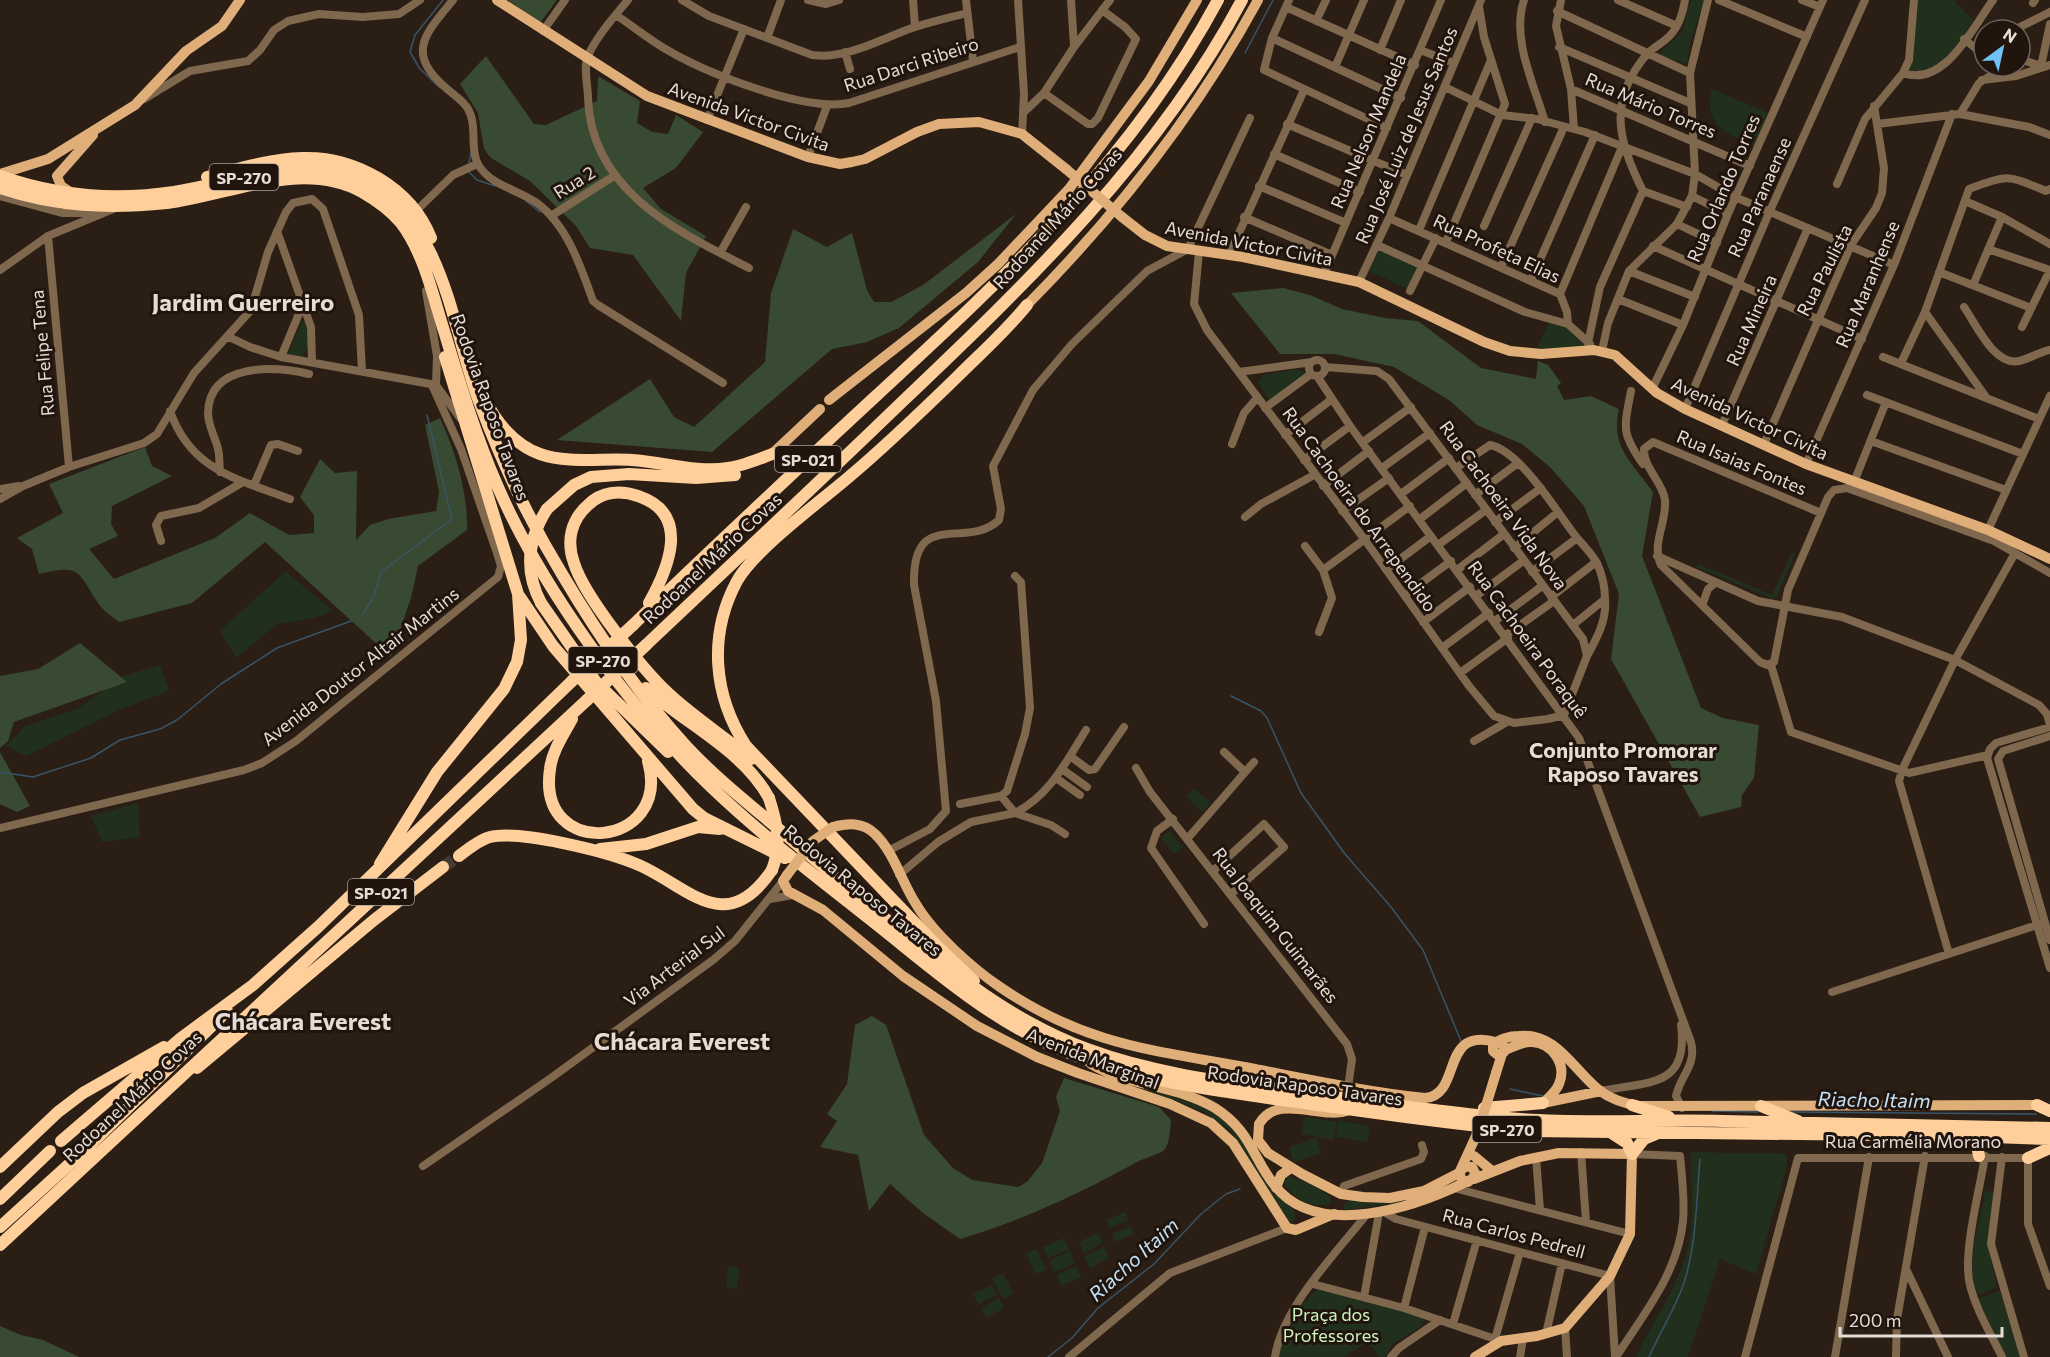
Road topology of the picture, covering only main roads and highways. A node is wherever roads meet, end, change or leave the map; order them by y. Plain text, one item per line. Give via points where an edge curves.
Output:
1 (240, 0) edge
2 (497, 0) edge
3 (1197, 0) edge
4 (1218, 0) edge
5 (1242, 0) edge
6 (1258, 0) edge
7 (95, 132) junction
8 (68, 147) junction
9 (69, 160) junction
10 (0, 175) edge
11 (0, 188) edge
12 (147, 194) junction
13 (74, 195) junction
14 (418, 254) junction
15 (440, 277) junction
16 (1027, 305) junction
17 (465, 358) junction
18 (829, 400) dead end
19 (820, 409) dead end
20 (772, 454) junction
21 (767, 531) junction
22 (2050, 560) edge
23 (518, 594) junction
24 (637, 621) junction
25 (621, 665) junction
26 (576, 711) junction
27 (647, 757) junction
28 (784, 788) junction
29 (713, 789) junction
30 (724, 829) junction
31 (587, 849) junction
32 (459, 856) tunnel mouth
33 (443, 867) tunnel mouth
34 (379, 869) junction
35 (785, 878) joint
36 (862, 913) junction
37 (253, 985) junction
38 (1011, 1013) junction
39 (181, 1038) junction
40 (1498, 1049) junction
41 (1080, 1058) junction
42 (184, 1071) junction
43 (1615, 1088) road end
44 (1601, 1091) junction
45 (1543, 1103) junction
46 (1629, 1104) junction
47 (2037, 1105) joint
48 (1439, 1108) junction
49 (1766, 1108) junction
50 (1352, 1109) junction
51 (2050, 1111) edge
52 (1676, 1120) junction
53 (1804, 1124) junction
54 (2050, 1128) edge
55 (1607, 1131) junction
56 (1663, 1131) junction
57 (1477, 1136) junction
58 (1964, 1136) junction
59 (2050, 1139) edge
60 (61, 1141) dead end
61 (2050, 1148) edge
62 (50, 1151) dead end
63 (1632, 1154) junction
64 (1474, 1156) junction
65 (1982, 1156) road end
66 (2028, 1158) road end
67 (0, 1167) edge
68 (1291, 1168) junction
69 (1493, 1170) junction
70 (1468, 1175) junction
71 (1450, 1184) junction
72 (1276, 1188) junction
73 (1341, 1194) junction
74 (0, 1198) edge
75 (1299, 1205) junction
76 (1334, 1214) junction
77 (0, 1227) edge
78 (1291, 1229) junction
79 (0, 1245) edge
80 (1475, 1357) edge

1 - 7 main road via 222,26 186,51 135,105
2 - 22 main road, Avenida Victor Civita, bridge via 647,96 808,157 840,164 865,159 939,124 998,126 1022,134 1157,242 1359,282 1496,347 1541,354 1596,348 1626,362 1652,389 1685,409 1806,464 1988,530
3 - 18 main road via 1149,81 1069,189 966,294
4 - 24 highway, Rodoanel Mário Covas / SP-021 via 1185,58 1127,140 1039,242
5 - 21 highway, Rodoanel Mário Covas / SP-021 via 1185,91 1105,193 993,315
6 - 16 main road via 1213,76 1159,153
7 - 8 main road
7 - 9 main road
8 - 9 main road
8 - 10 main road via 30,166
9 - 13 main road via 57,181
10 - 13 highway, Rodovia Raposo Tavares / SP-270
11 - 14 highway, Rodovia Raposo Tavares / SP-270 via 50,203 113,210 284,180 323,179 361,191 382,206 398,219
12 - 13 highway, Rodovia Raposo Tavares / SP-270
12 - 15 highway, Rodovia Raposo Tavares / SP-270 via 295,170 338,172 375,187 404,210 424,240
12 - 15 highway via 221,173 302,158 333,161 379,178 417,210 436,251
14 - 23 highway via 464,425
14 - 29 highway, Rodovia Raposo Tavares / SP-270 via 485,454 516,528 612,672 658,730
15 - 17 highway, Rodovia Raposo Tavares / SP-270
16 - 21 highway via 792,518
16 - 28 highway via 860,468 751,562 736,583 718,645 721,693 746,746
17 - 20 highway via 501,425 512,437 540,454 714,469 744,465
17 - 25 highway, Rodovia Raposo Tavares / SP-270 via 499,450 536,530
19 - 20 main road
20 - 29 highway, bridge via 740,474 717,478 629,474 591,477 574,485 547,509 535,533 529,561 541,603 596,682 621,709
21 - 26 highway, Rodoanel Mário Covas / SP-021, bridge
23 - 27 highway via 553,646
23 - 34 highway via 521,640 513,673 420,796
24 - 28 highway via 665,575 672,544 670,531 656,506 643,498 607,493 589,503 572,527 573,562 585,585 660,685
24 - 34 highway, Rodoanel Mário Covas / SP-021, bridge
25 - 31 highway, bridge via 751,772 769,798 779,840 777,856 760,887 730,903 714,903 694,898 634,863
25 - 38 highway, Rodovia Raposo Tavares / SP-270 via 687,747 729,788 955,975
26 - 27 highway via 550,768 551,801 570,825 592,834 618,831 632,823 648,801 651,789
26 - 42 highway, Rodoanel Mário Covas / SP-021
27 - 30 highway via 693,809
28 - 38 highway via 935,944
29 - 36 highway, Rodovia Raposo Tavares / SP-270
30 - 31 highway via 698,827 621,849
30 - 36 highway via 783,857
31 - 32 highway via 495,836
33 - 42 highway via 301,980 207,1062
34 - 37 highway, Rodoanel Mário Covas / SP-021
35 - 40 main road, Rodovia Raposo Tavares, bridge via 813,841 833,827 847,824 868,829 888,851 916,906 970,963 1018,999 1064,1024 1153,1052 1425,1098 1436,1096 1448,1081 1454,1056 1470,1044
35 - 78 main road, Avenida Marginal via 786,889 823,910 903,976 977,1026 1037,1057 1170,1104 1211,1123 1233,1143
36 - 41 highway, Rodovia Raposo Tavares / SP-270 via 966,996 1007,1022
37 - 39 highway, Rodoanel Mário Covas / SP-021
37 - 77 highway, Rodoanel Mário Covas / SP-021 via 87,1148
38 - 48 highway, Rodovia Raposo Tavares / SP-270 via 1082,1047 1145,1067 1236,1083
39 - 60 highway, Rodoanel Mário Covas / SP-021
39 - 67 highway via 82,1093
40 - 44 main road, Rodovia Raposo Tavares via 1525,1035 1543,1038
40 - 45 main road via 1530,1042 1540,1043 1553,1052 1561,1065 1561,1075 1556,1090
40 - 57 main road, bridge via 1497,1073
41 - 50 highway, Rodovia Raposo Tavares / SP-270 via 1181,1084
41 - 72 main road, Avenida Marginal via 1106,1073 1184,1095 1222,1113 1252,1143
42 - 79 highway, Rodoanel Mário Covas / SP-021
43 - 46 main road
44 - 45 main road
44 - 46 main road, Rodovia Raposo Tavares
45 - 48 highway
46 - 49 main road, Rodovia Raposo Tavares
46 - 52 highway
47 - 49 main road, Rodovia Raposo Tavares
47 - 51 highway
48 - 52 highway, Rodovia Raposo Tavares / SP-270 via 1528,1119
49 - 53 highway
50 - 55 highway, Rodovia Raposo Tavares / SP-270 via 1493,1128
50 - 68 main road, Avenida Marginal via 1334,1113 1282,1108 1266,1114 1259,1124 1258,1140 1268,1153
52 - 53 highway, Rodovia Raposo Tavares / SP-270
53 - 54 highway, Rodovia Raposo Tavares / SP-270
55 - 56 highway, Rodovia Raposo Tavares / SP-270
55 - 63 highway via 1623,1140
56 - 58 highway, Rodovia Raposo Tavares / SP-270
56 - 63 highway via 1644,1139
57 - 64 main road
57 - 70 main road
58 - 59 highway, Rodovia Raposo Tavares / SP-270
58 - 65 highway via 1977,1145
61 - 66 highway
62 - 74 highway, Rodoanel Mário Covas
63 - 69 main road, Avenida Marginal via 1581,1152 1536,1157
63 - 80 main road via 1630,1234 1610,1276 1565,1328 1498,1340
64 - 69 main road
64 - 70 main road
68 - 72 main road via 1281,1175
68 - 73 main road, Avenida Marginal
69 - 70 main road, Avenida Marginal
70 - 71 main road
70 - 71 main road, Avenida Marginal
71 - 73 main road, Avenida Marginal via 1390,1198
71 - 76 main road, Avenida Marginal via 1382,1212
72 - 75 main road, Avenida Marginal
73 - 76 main road
75 - 76 main road, Avenida Marginal
75 - 78 main road via 1301,1216
76 - 78 main road, Avenida Marginal

